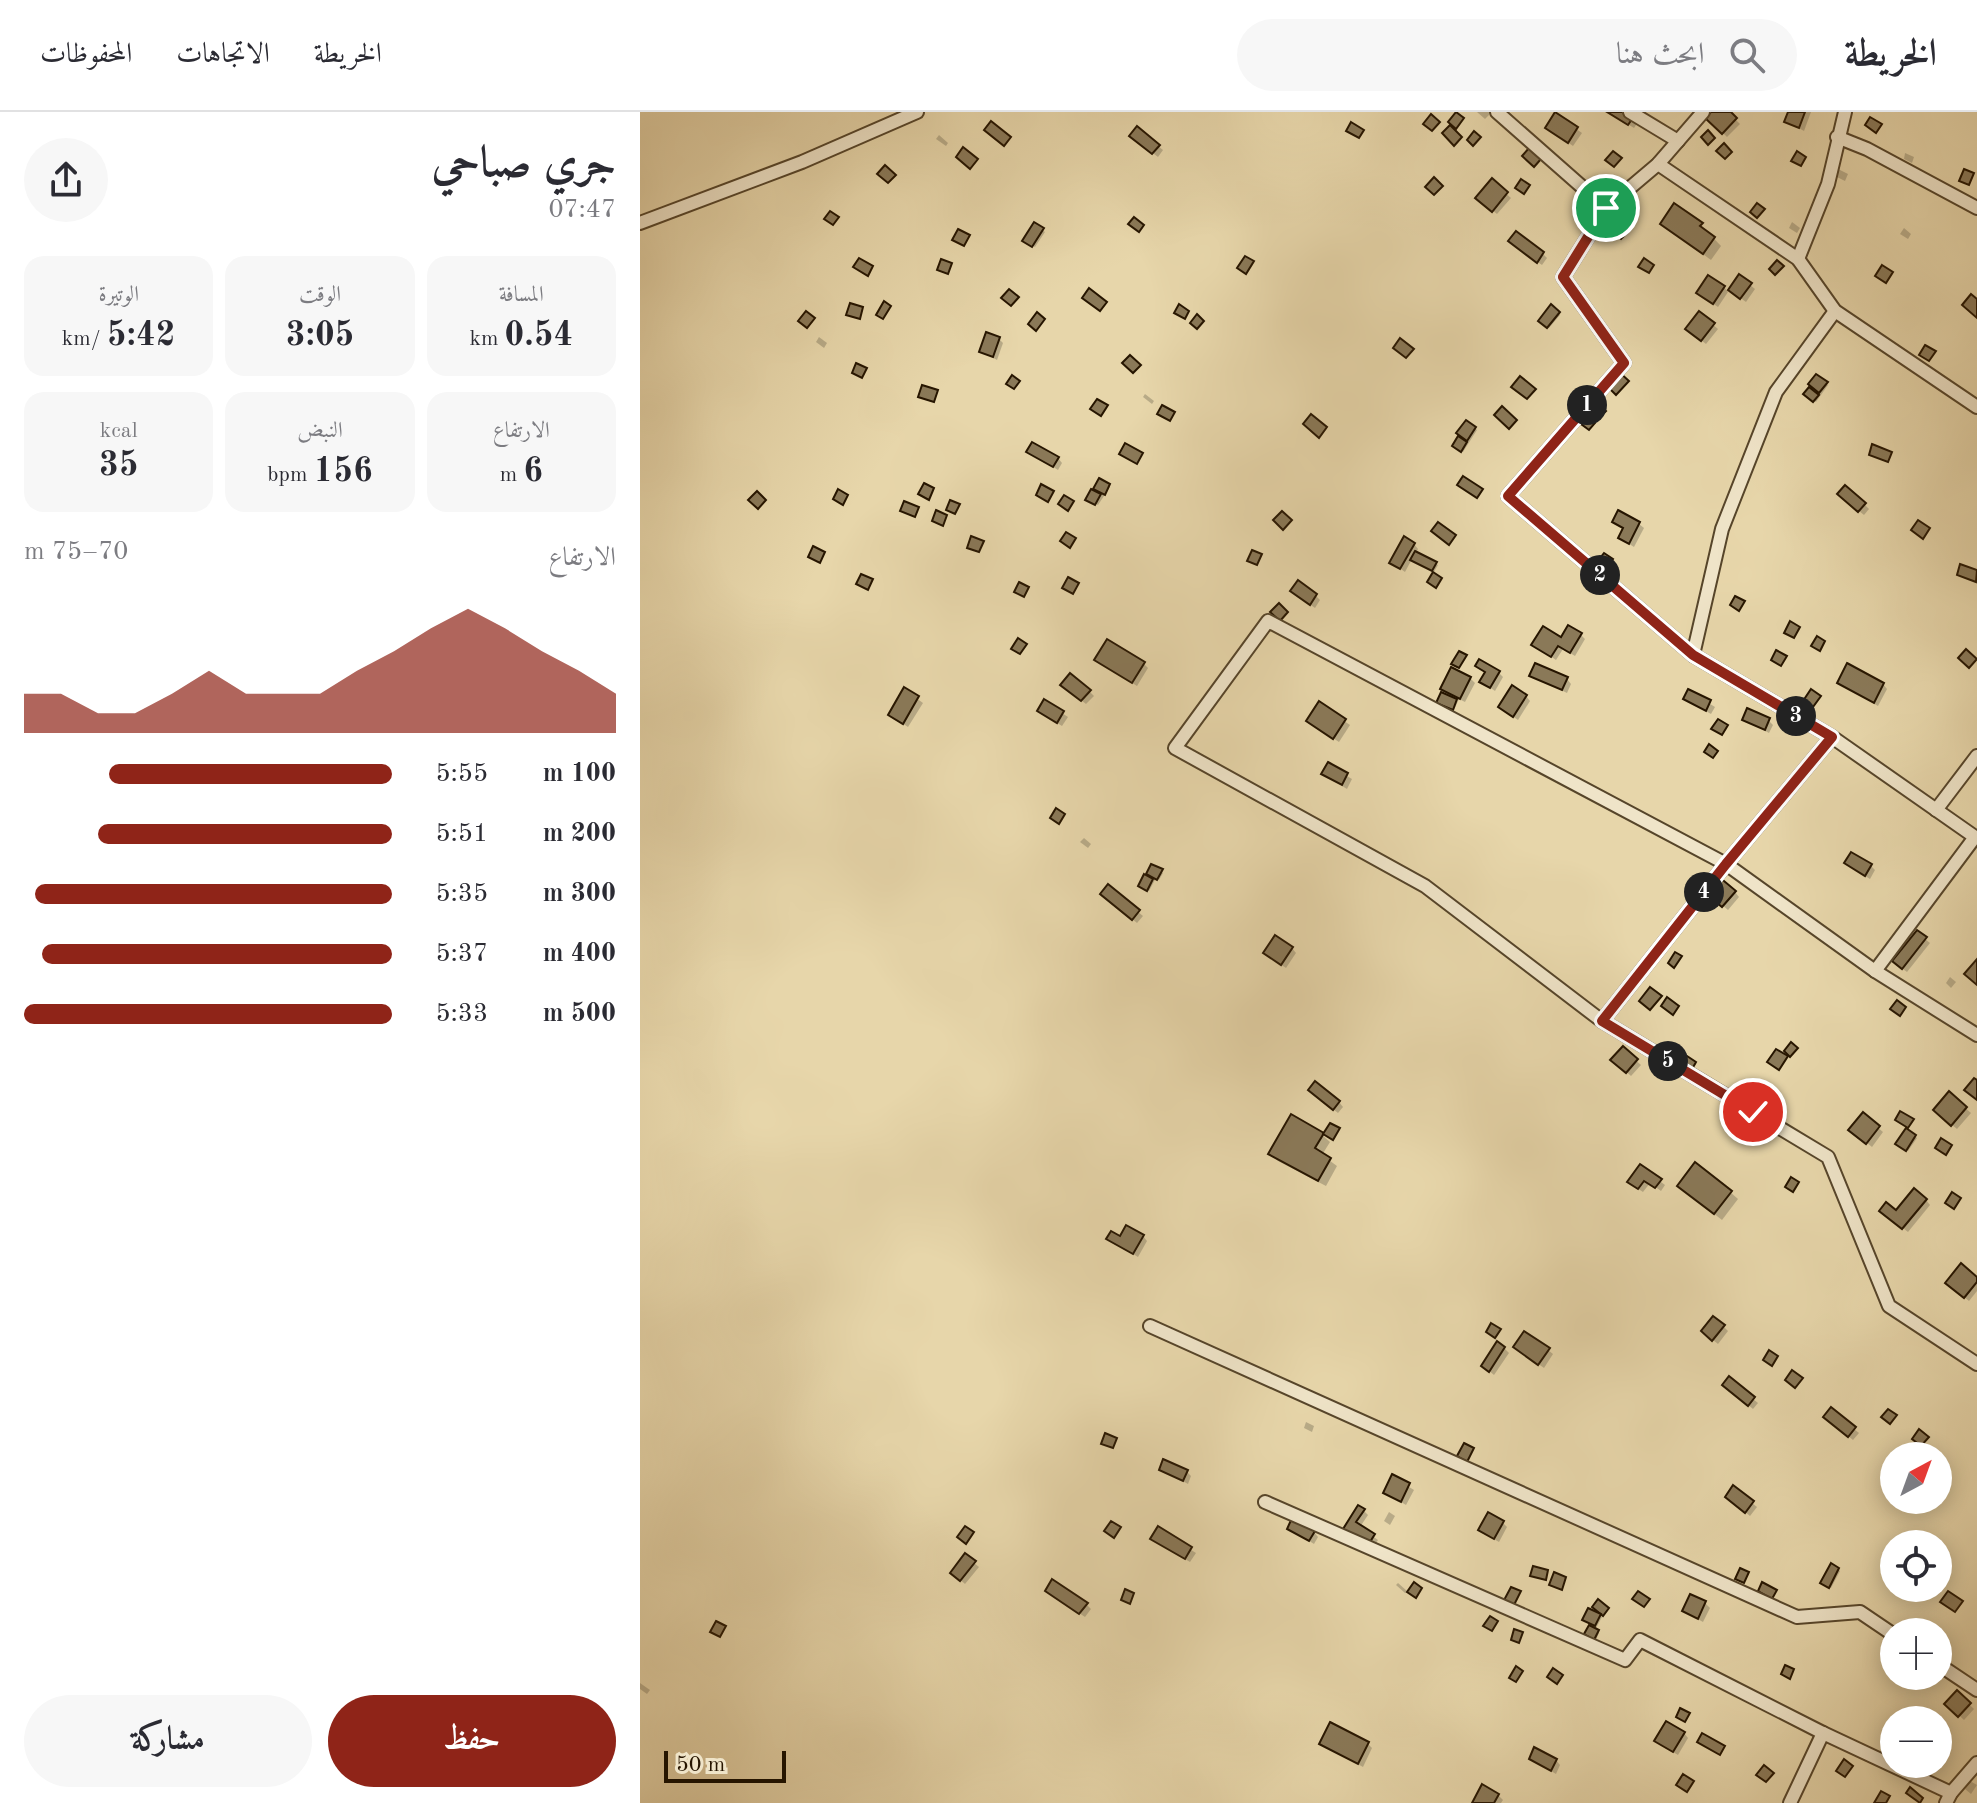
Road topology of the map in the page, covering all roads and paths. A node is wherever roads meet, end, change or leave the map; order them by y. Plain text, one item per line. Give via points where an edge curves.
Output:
1 (917, 112) edge
2 (1497, 112) edge
3 (1630, 112) edge
4 (1703, 112) edge
5 (1845, 112) edge
6 (1837, 137) junction
7 (1678, 141) junction
8 (1658, 164) junction
9 (1606, 208) junction
10 (1977, 208) edge
11 (640, 223) edge
12 (1798, 259) junction
13 (1835, 311) junction
14 (1977, 407) edge
15 (1693, 655) junction
16 (1832, 737) junction
17 (1977, 756) edge
18 (1936, 810) junction
19 (1726, 864) junction
20 (1875, 971) junction
21 (1602, 1021) junction
22 (1977, 1035) edge
23 (1150, 1326) dead end
24 (1977, 1364) edge
25 (1265, 1502) dead end
26 (1880, 1626) edge
27 (1952, 1673) edge
28 (1977, 1690) edge
29 (1823, 1733) junction
30 (1977, 1763) edge
31 (1948, 1798) edge
32 (1790, 1803) edge

1 - 11 street
2 - 9 street
3 - 7 street
4 - 7 street
5 - 6 street
6 - 10 street
6 - 12 street via 1828,184
7 - 8 street
8 - 9 street
8 - 12 street
9 - 15 street via 1563,277 1624,363 1508,496
12 - 13 street
13 - 14 street
13 - 15 street via 1776,392 1722,529
15 - 16 street
16 - 18 street
16 - 19 street
17 - 18 street
18 - 20 street via 1975,837
19 - 20 street
19 - 21 street
19 - 21 street via 1268,621 1175,748 1425,886
20 - 22 street
21 - 24 street via 1828,1157 1889,1306
23 - 26 street via 1797,1617 1860,1612
25 - 29 street via 1625,1660 1640,1640
27 - 28 street
29 - 31 street
29 - 32 street
30 - 31 street

